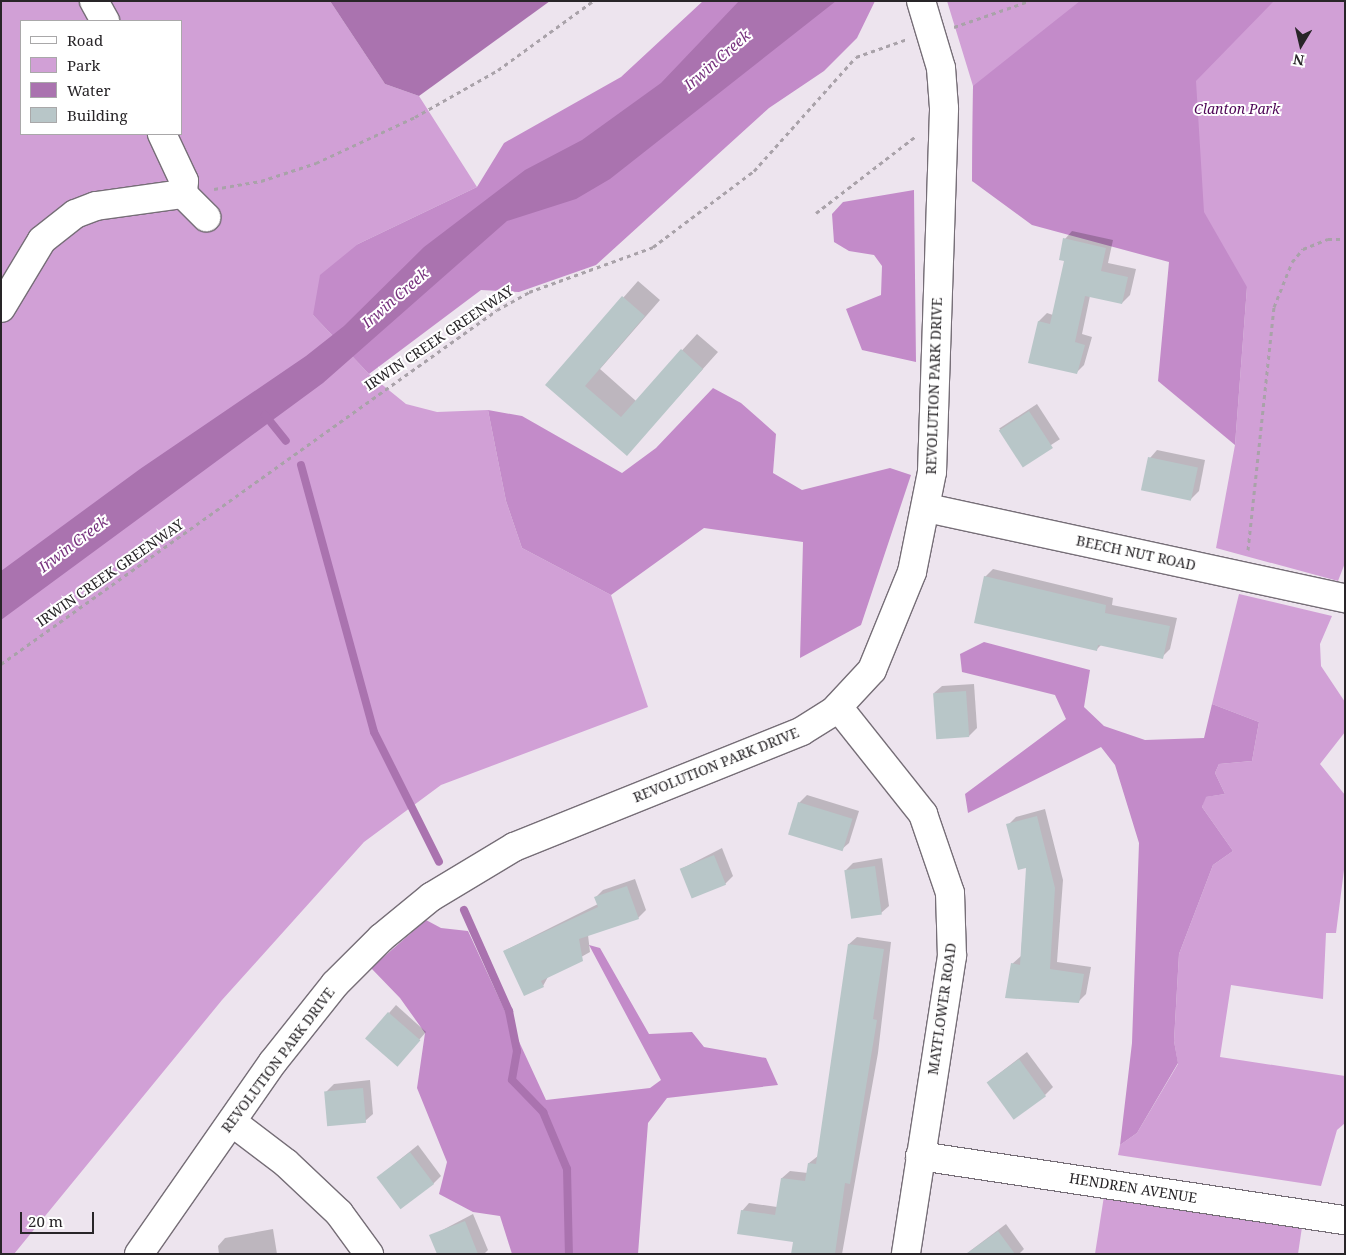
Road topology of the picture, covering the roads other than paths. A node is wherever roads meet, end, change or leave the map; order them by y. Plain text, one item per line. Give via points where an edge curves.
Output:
1 (94, 1) edge
2 (921, 1) edge
3 (104, 20) edge
4 (162, 135) edge
5 (184, 194) junction
6 (206, 217) dead end
7 (1, 308) edge
8 (927, 508) junction
9 (1345, 598) edge
10 (838, 707) junction
11 (232, 1122) junction
12 (920, 1156) junction
13 (1345, 1220) edge
14 (139, 1254) edge
15 (369, 1254) edge
16 (906, 1254) edge

1 - 3 street
2 - 8 street, REVOLUTION PARK DRIVE via 941,68 944,108 935,420
4 - 5 street via 184,181
5 - 6 street
5 - 7 street via 96,206 75,214 42,240
8 - 9 street, BEECH NUT ROAD
8 - 10 street, REVOLUTION PARK DRIVE via 912,572 884,647 861,685
10 - 11 street, REVOLUTION PARK DRIVE via 802,731 514,847 431,897 335,984
10 - 12 street, MAYFLOWER ROAD via 923,814 950,893 952,956
11 - 14 street, REVOLUTION PARK DRIVE
11 - 15 street via 286,1163 339,1213
12 - 13 street, HENDREN AVENUE
12 - 16 street, MAYFLOWER ROAD

